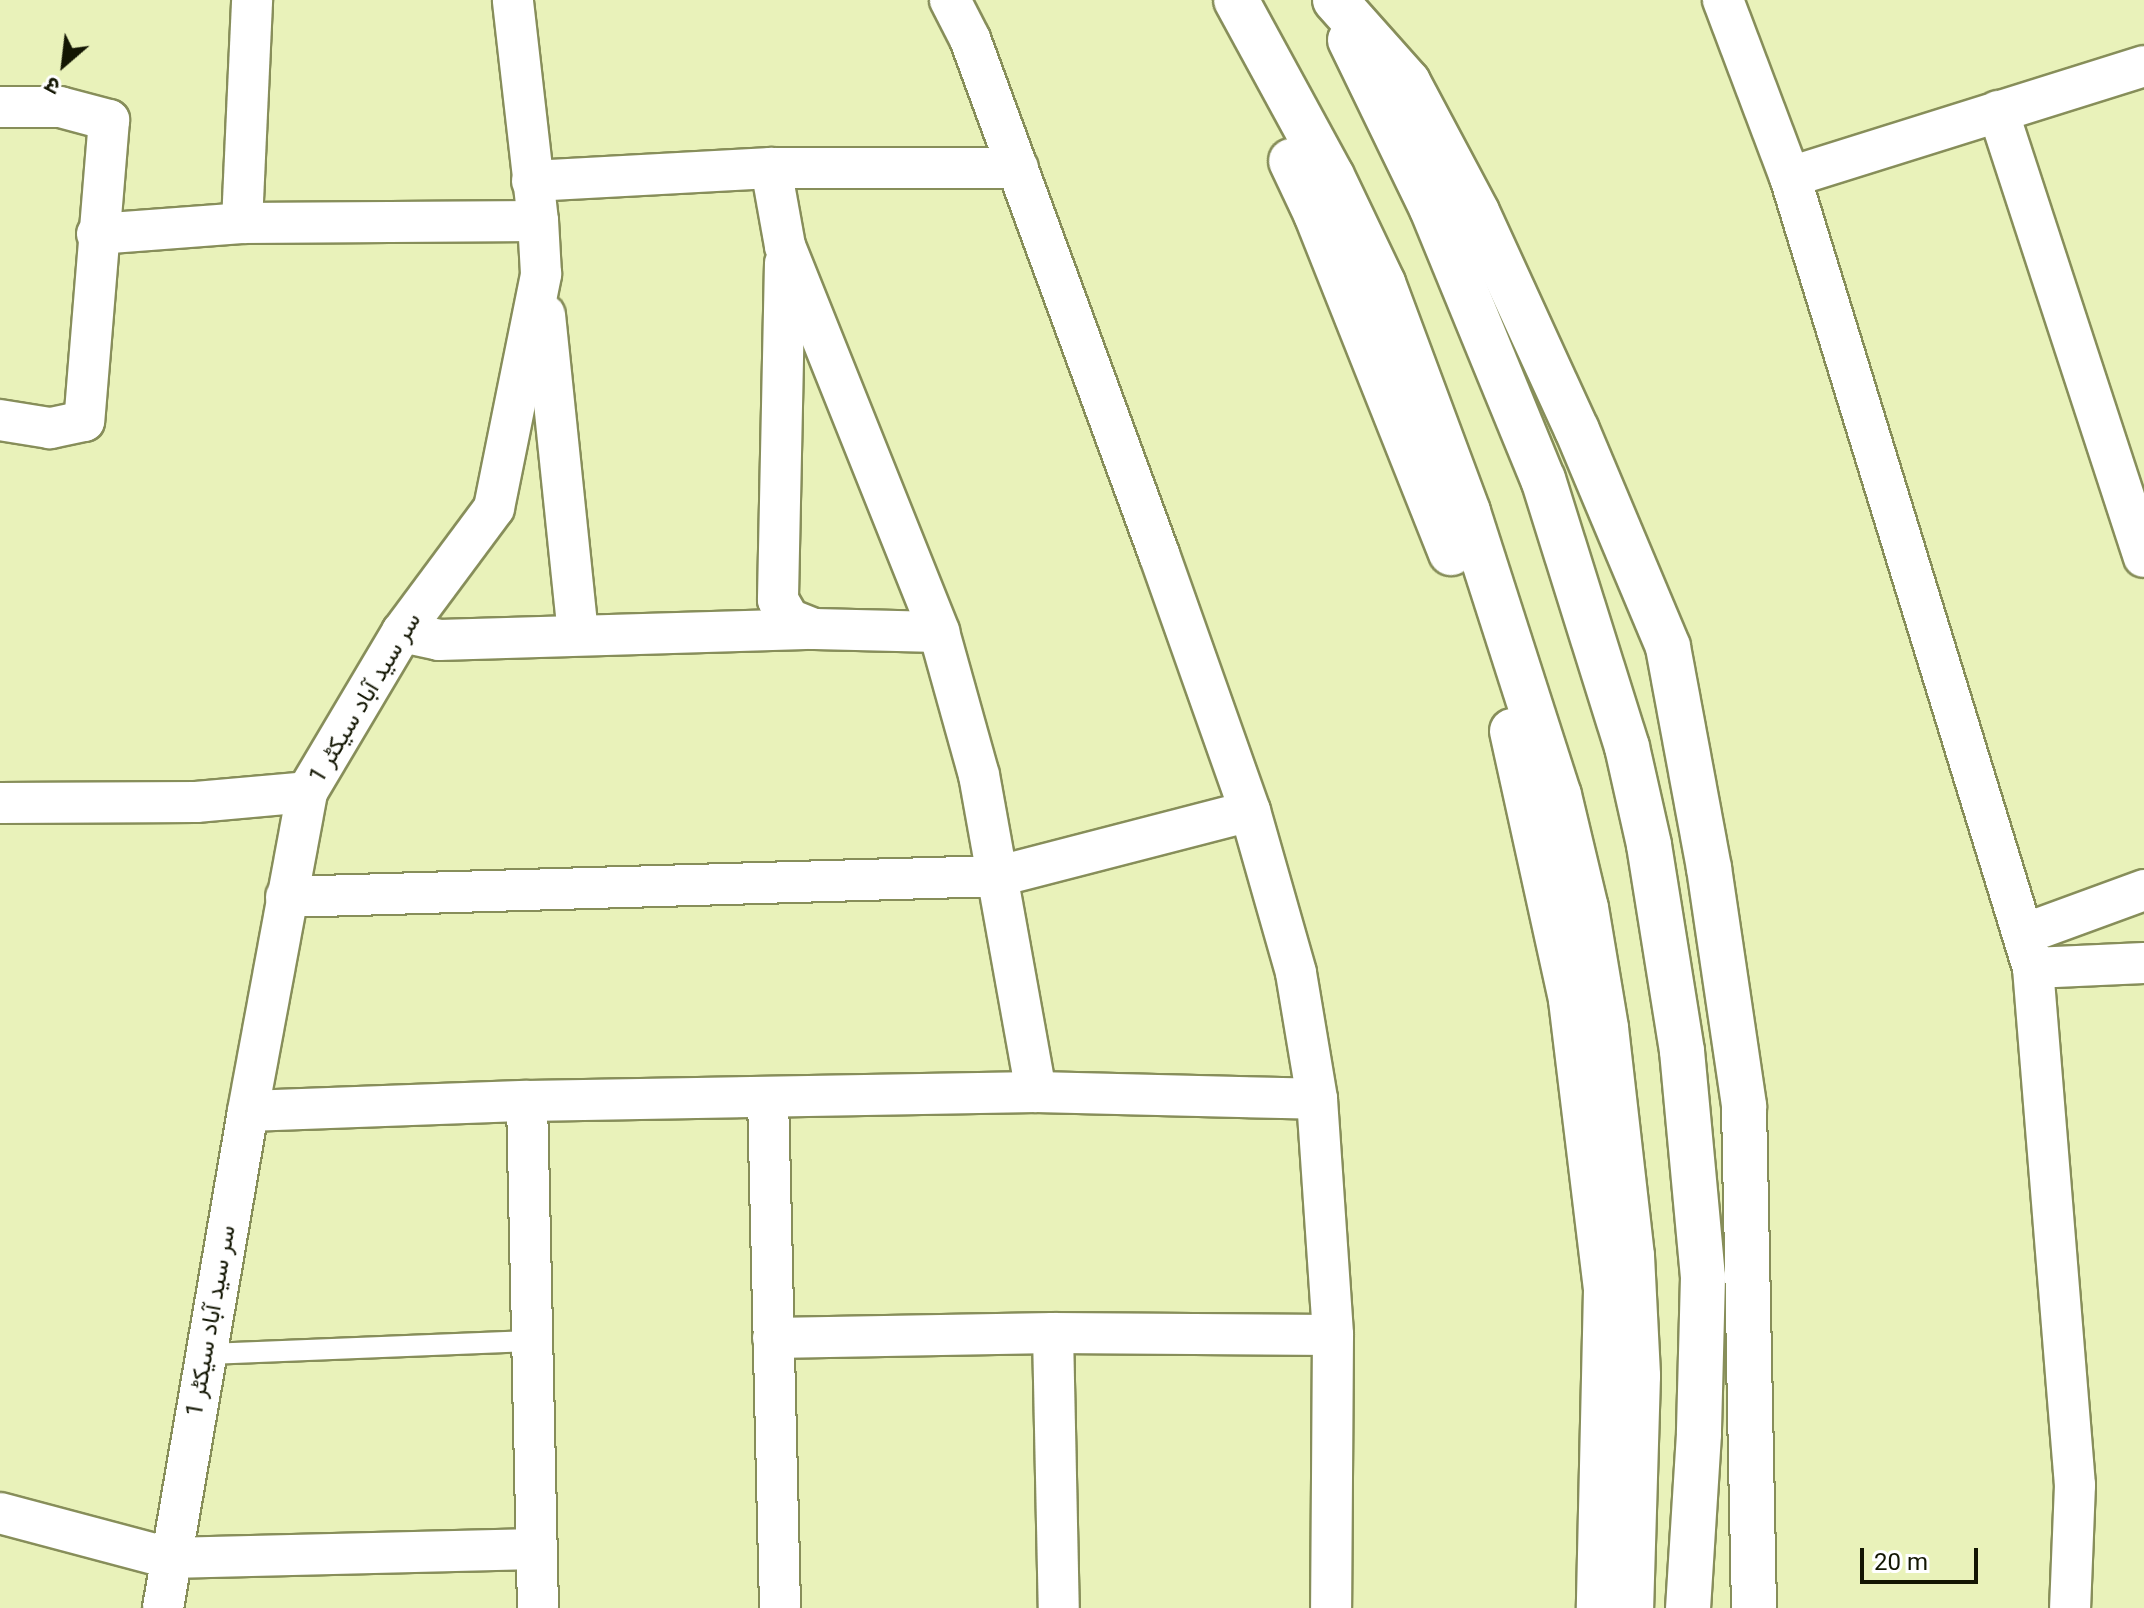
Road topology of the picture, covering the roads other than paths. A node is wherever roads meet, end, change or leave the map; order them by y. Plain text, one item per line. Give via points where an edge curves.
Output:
1 (252, 0) edge
2 (513, 0) edge
3 (950, 0) edge
4 (1326, 0) edge
5 (1335, 0) edge
6 (1723, 0) edge
7 (1239, 5) edge
8 (2144, 66) edge
9 (0, 107) edge
10 (1998, 111) junction
11 (771, 168) junction
12 (1018, 168) junction
13 (1790, 177) junction
14 (532, 181) junction
15 (538, 221) junction
16 (242, 223) junction
17 (97, 234) junction
18 (785, 246) junction
19 (541, 274) junction
20 (0, 420) edge
21 (2144, 557) edge
22 (814, 629) junction
23 (402, 632) junction
24 (939, 632) junction
25 (578, 634) junction
26 (307, 792) junction
27 (0, 803) edge
28 (1250, 811) junction
29 (999, 876) junction
30 (2144, 890) edge
31 (286, 897) junction
32 (2028, 951) junction
33 (2144, 963) edge
34 (1036, 1092) junction
35 (768, 1097) junction
36 (1317, 1099) junction
37 (527, 1101) junction
38 (248, 1111) junction
39 (1053, 1333) junction
40 (1333, 1335) junction
41 (773, 1338) junction
42 (533, 1341) junction
43 (206, 1354) junction
44 (0, 1513) edge
45 (537, 1549) junction
46 (169, 1558) junction
47 (163, 1608) edge
48 (538, 1608) edge
49 (780, 1608) edge
50 (1059, 1608) edge
51 (1331, 1608) edge
52 (1599, 1608) edge
53 (1631, 1608) edge
54 (1688, 1608) edge
55 (1754, 1608) edge
56 (2070, 1608) edge

1 - 16 street
2 - 14 street, سر سید آباد سیکٹر 1
3 - 12 street
4 - 54 highway via 1438,222 1543,479 1627,747 1649,845 1682,1051 1703,1277
5 - 55 highway via 1408,82 1477,212 1668,647 1709,868 1744,1106
6 - 13 street
7 - 52 highway via 1266,106 1430,497 1505,698 1571,1000 1606,1290
7 - 53 highway via 1289,92 1383,283 1425,390 1559,795 1606,1028 1632,1256 1638,1376
8 - 10 street
9 - 17 street via 60,107 109,120
10 - 13 street
10 - 21 street
11 - 12 street
11 - 14 street
11 - 18 street
12 - 28 street
13 - 32 street
14 - 15 street, سر سید آباد سیکٹر 1
15 - 16 street
15 - 19 street, سر سید آباد سیکٹر 1
16 - 17 street
17 - 20 street via 84,421 50,428
18 - 22 street via 778,600 789,619
18 - 24 street
19 - 23 street, سر سید آباد سیکٹر 1 via 494,508
19 - 25 street
22 - 24 street
22 - 25 street
23 - 25 street via 439,640
23 - 26 street, سر سید آباد سیکٹر 1
24 - 29 street via 979,775
26 - 27 street via 196,802
26 - 31 street, سر سید آباد سیکٹر 1
28 - 29 street
28 - 36 street via 1296,973
29 - 31 street
29 - 34 street
30 - 32 street
31 - 38 street, سر سید آباد سیکٹر 1
32 - 33 street
32 - 56 street via 2075,1485
34 - 35 street
34 - 36 street
35 - 37 street
35 - 41 street
36 - 40 street
37 - 38 street
37 - 42 street
38 - 43 street, سر سید آباد سیکٹر 1
39 - 40 street
39 - 41 street
39 - 50 street
40 - 51 street
41 - 49 street
42 - 43 lane
42 - 45 street
43 - 46 street, سر سید آباد سیکٹر 1
44 - 46 street
45 - 46 street
45 - 48 street
46 - 47 street, سر سید آباد سیکٹر 1

